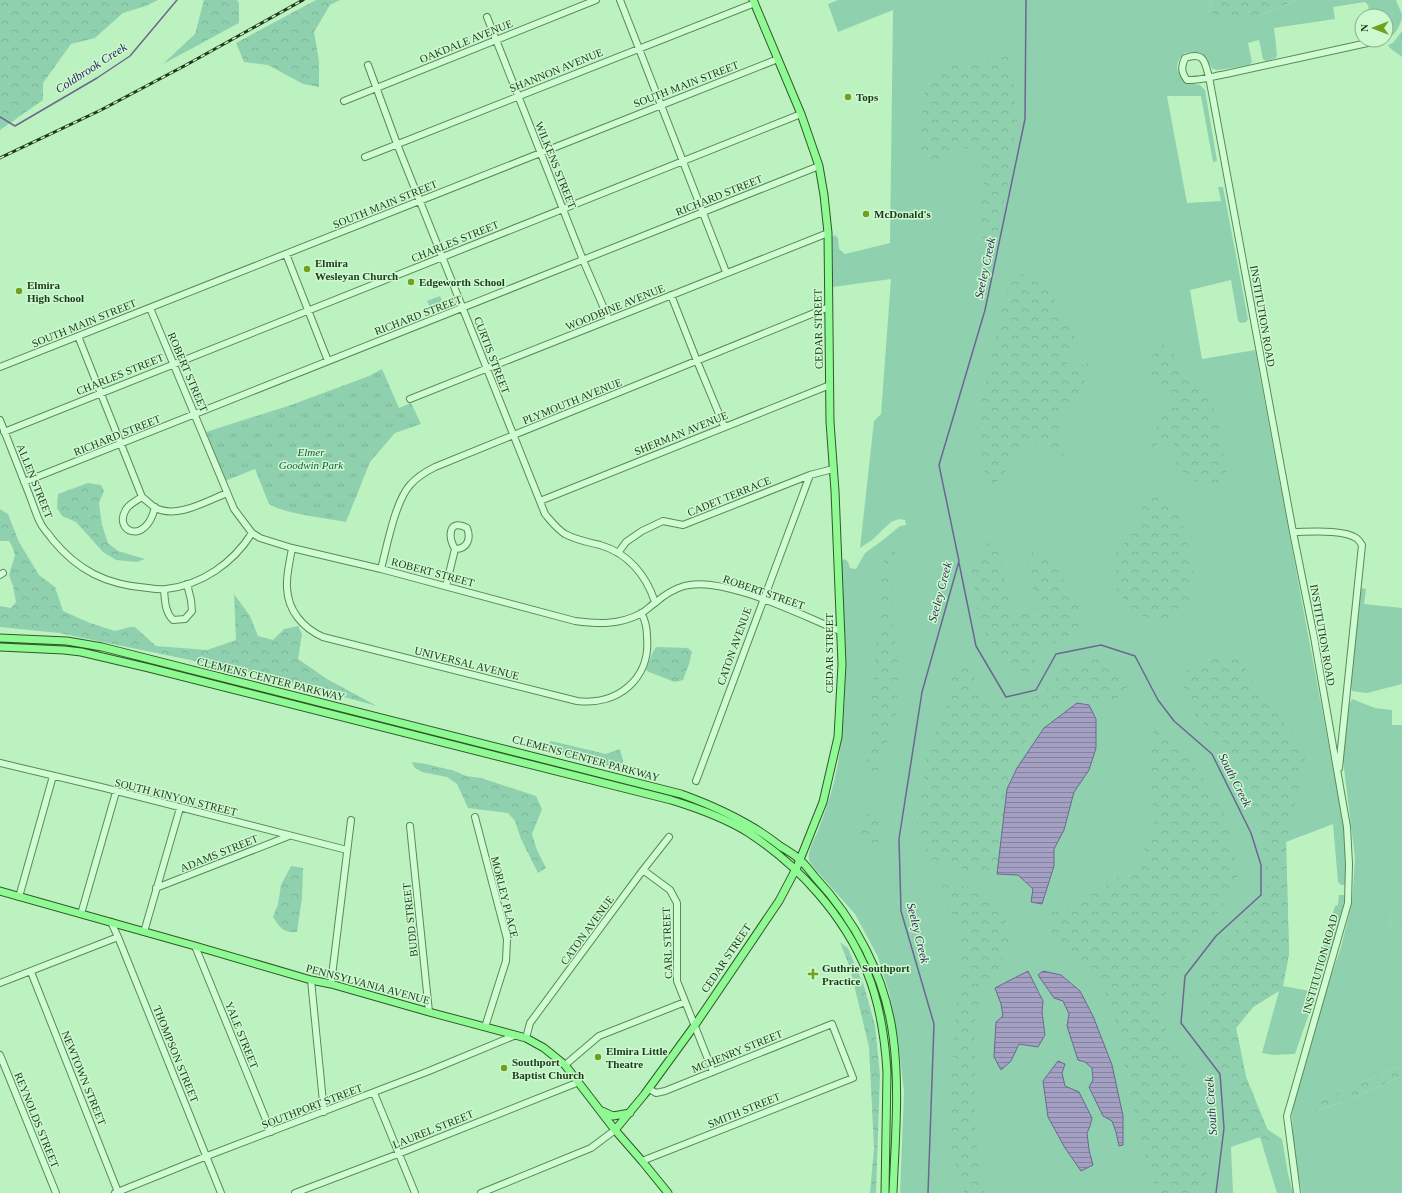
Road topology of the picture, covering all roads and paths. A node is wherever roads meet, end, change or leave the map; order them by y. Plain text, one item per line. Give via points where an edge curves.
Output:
1 (596, 0) edge
2 (620, 0) edge
3 (754, 1) edge
4 (487, 17) dead end
5 (496, 40) junction
6 (1354, 46) edge
7 (639, 48) junction
8 (778, 59) junction
9 (368, 65) dead end
10 (1209, 77) junction
11 (376, 88) junction
12 (518, 96) junction
13 (344, 101) dead end
14 (661, 104) junction
15 (801, 114) junction
16 (397, 144) junction
17 (540, 153) junction
18 (365, 157) dead end
19 (682, 162) junction
20 (819, 166) junction
21 (420, 201) junction
22 (563, 209) junction
23 (703, 212) junction
24 (828, 233) junction
25 (286, 254) junction
26 (442, 257) junction
27 (583, 260) junction
28 (726, 272) junction
29 (671, 295) junction
30 (829, 307) junction
31 (150, 308) junction
32 (463, 308) junction
33 (308, 311) junction
34 (609, 320) junction
35 (78, 336) junction
36 (328, 361) junction
37 (697, 361) junction
38 (173, 364) junction
39 (0, 367) edge
40 (487, 369) junction
41 (830, 385) junction
42 (101, 393) junction
43 (410, 399) dead end
44 (195, 414) junction
45 (0, 420) edge
46 (724, 426) junction
47 (4, 432) junction
48 (513, 436) junction
49 (122, 444) junction
50 (833, 469) junction
51 (810, 475) junction
52 (24, 482) junction
53 (227, 493) junction
54 (142, 497) junction
55 (540, 501) junction
56 (155, 507) junction
57 (1293, 532) junction
58 (252, 533) junction
59 (292, 548) junction
60 (455, 549) dead end
61 (618, 553) junction
62 (380, 569) junction
63 (187, 584) junction
64 (446, 586) junction
65 (164, 590) junction
66 (762, 600) junction
67 (655, 602) junction
68 (641, 614) junction
69 (840, 631) junction
70 (0, 638) edge
71 (0, 647) edge
72 (0, 763) edge
73 (53, 776) junction
74 (1338, 776) junction
75 (696, 781) dead end
76 (116, 792) junction
77 (180, 808) junction
78 (474, 817) dead end
79 (351, 820) dead end
80 (410, 826) dead end
81 (290, 836) junction
82 (669, 837) dead end
83 (347, 850) junction
84 (797, 866) junction
85 (643, 870) junction
86 (156, 888) junction
87 (0, 892) edge
88 (19, 897) junction
89 (81, 914) junction
90 (111, 922) junction
91 (144, 932) junction
92 (118, 937) junction
93 (195, 946) junction
94 (30, 972) junction
95 (311, 980) junction
96 (0, 983) edge
97 (331, 984) junction
98 (685, 1002) junction
99 (430, 1012) junction
100 (694, 1024) junction
101 (485, 1027) junction
102 (516, 1035) junction
103 (526, 1038) junction
104 (0, 1055) edge
105 (565, 1065) junction
106 (713, 1072) junction
107 (853, 1078) joint
108 (579, 1082) junction
109 (649, 1089) junction
110 (374, 1093) junction
111 (601, 1111) junction
112 (324, 1112) junction
113 (630, 1113) junction
114 (615, 1130) junction
115 (271, 1132) junction
116 (398, 1154) junction
117 (207, 1156) junction
118 (642, 1161) junction
119 (116, 1192) edge
120 (664, 1192) edge
121 (56, 1193) edge
122 (222, 1193) edge
123 (294, 1193) edge
124 (415, 1193) edge
125 (481, 1193) edge
126 (885, 1193) edge
127 (893, 1193) edge
128 (1297, 1193) edge

1 - 5 street, OAKDALE AVENUE
2 - 7 street
3 - 7 street, SHANNON AVENUE
3 - 8 main road, CEDAR STREET
4 - 5 street, WILKENS STREET
5 - 11 street, OAKDALE AVENUE
5 - 12 street, WILKENS STREET
6 - 10 street, INSTITUTION ROAD
7 - 12 street, SHANNON AVENUE
7 - 14 street
8 - 14 street, SOUTH MAIN STREET
8 - 15 main road, CEDAR STREET
9 - 11 street, CURTIS STREET
10 - 10 street, INSTITUTION ROAD via 1205,61 1193,55 1185,58 1182,74 1187,80
10 - 57 street, INSTITUTION ROAD
11 - 13 street, OAKDALE AVENUE
11 - 16 street, CURTIS STREET
12 - 16 street, SHANNON AVENUE
12 - 17 street, WILKENS STREET
14 - 17 street, SOUTH MAIN STREET
14 - 19 street
15 - 19 street, CHARLES STREET
15 - 20 main road, CEDAR STREET
16 - 18 street, SHANNON AVENUE
16 - 21 street, CURTIS STREET
17 - 21 street, SOUTH MAIN STREET
17 - 22 street, WILKENS STREET
19 - 22 street, CHARLES STREET
19 - 23 street
20 - 23 street, RICHARD STREET
20 - 24 main road, CEDAR STREET
21 - 25 street, SOUTH MAIN STREET
21 - 26 street, CURTIS STREET
22 - 26 street, CHARLES STREET
22 - 27 street, WILKENS STREET
23 - 27 street, RICHARD STREET
23 - 28 street
24 - 28 street, WOODBINE AVENUE
24 - 30 main road, CEDAR STREET
25 - 31 street, SOUTH MAIN STREET
25 - 33 street
26 - 32 street, CURTIS STREET
26 - 33 street, CHARLES STREET
27 - 32 street, RICHARD STREET
27 - 34 street, WILKENS STREET
28 - 29 street, WOODBINE AVENUE
29 - 34 street, WOODBINE AVENUE
29 - 37 street
30 - 37 street, PLYMOUTH AVENUE
30 - 41 main road, CEDAR STREET
31 - 35 street, SOUTH MAIN STREET
31 - 38 street, ROBERT STREET
32 - 36 street, RICHARD STREET
32 - 40 street, CURTIS STREET
33 - 36 street
33 - 38 street, CHARLES STREET
34 - 40 street, WOODBINE AVENUE
35 - 39 street, SOUTH MAIN STREET
35 - 42 street
36 - 44 street, RICHARD STREET
37 - 46 street
37 - 48 street, PLYMOUTH AVENUE
38 - 42 street, CHARLES STREET
38 - 44 street, ROBERT STREET
40 - 43 street, WOODBINE AVENUE
40 - 48 street, CURTIS STREET
41 - 46 street, SHERMAN AVENUE
41 - 50 main road, CEDAR STREET
42 - 47 street, CHARLES STREET
42 - 49 street
44 - 49 street, RICHARD STREET
44 - 53 street, ROBERT STREET
45 - 47 street, ALLEN STREET
46 - 55 street, SHERMAN AVENUE
47 - 52 street, ALLEN STREET
48 - 55 street, CURTIS STREET
48 - 62 street, PLYMOUTH AVENUE via 435,467 413,481 402,497
49 - 52 street, RICHARD STREET
49 - 54 street
50 - 51 street
50 - 69 main road, CEDAR STREET
51 - 61 street, CADET TERRACE via 683,525 663,521 626,542
51 - 66 street, CATON AVENUE
52 - 65 street, ALLEN STREET via 41,525 78,566 100,578 123,586
53 - 56 street via 186,510 173,512
53 - 58 street, ROBERT STREET via 234,509
54 - 56 street
54 - 56 street via 128,507 124,514 123,522 131,532 144,529
55 - 61 street, CURTIS STREET via 554,525 565,534
57 - 74 street, INSTITUTION ROAD
57 - 74 street via 1346,534 1357,538 1362,545
58 - 59 street, ROBERT STREET
58 - 63 street, ALLEN STREET via 237,553 218,569
59 - 62 street, ROBERT STREET
59 - 68 street, UNIVERSAL AVENUE via 287,583 289,600 300,621 313,632 324,637 577,701 591,702 610,698 631,684 642,668 647,650 647,631
60 - 64 street
61 - 67 street, CURTIS STREET via 640,572
62 - 64 street, ROBERT STREET
63 - 65 street, ALLEN STREET
63 - 65 street via 192,611 185,619 173,620 169,617
64 - 68 street, ROBERT STREET via 594,624 609,624
66 - 67 street, ROBERT STREET via 710,584 685,586
66 - 69 street, ROBERT STREET
66 - 75 street, CATON AVENUE
67 - 68 street, ROBERT STREET
69 - 84 main road, CEDAR STREET via 842,664 838,737 823,802
70 - 84 main road, CLEMENS CENTER PARKWAY via 67,641 102,647 681,794 706,803 768,836
71 - 84 main road, CLEMENS CENTER PARKWAY via 64,650 98,655 671,800 703,810 733,824
72 - 73 street, SOUTH KINYON STREET
73 - 76 street, SOUTH KINYON STREET
73 - 88 street
74 - 128 street, INSTITUTION ROAD via 1347,827 1348,903 1287,1116
76 - 77 street, SOUTH KINYON STREET
76 - 89 street
77 - 81 street, SOUTH KINYON STREET
77 - 86 street
78 - 101 street, MORLEY PLACE via 507,939 506,961
79 - 83 street
80 - 99 street, BUDD STREET
81 - 83 street, SOUTH KINYON STREET
81 - 86 street, ADAMS STREET
82 - 85 street, CATON AVENUE
83 - 97 street
84 - 100 main road, CEDAR STREET via 779,900
84 - 126 main road, CLEMENS CENTER PARKWAY via 844,928 867,972 877,1005 884,1038 887,1072
84 - 127 main road, CLEMENS CENTER PARKWAY via 832,896 861,939 886,1003 893,1036 896,1071
85 - 98 street, CARL STREET via 670,890 677,903 677,981
85 - 103 street, CATON AVENUE via 530,1023
86 - 91 street
87 - 88 main road, PENNSYLVANIA AVENUE
88 - 89 main road, PENNSYLVANIA AVENUE
89 - 90 main road, PENNSYLVANIA AVENUE
90 - 91 main road, PENNSYLVANIA AVENUE
90 - 92 street, THOMPSON STREET
91 - 93 main road, PENNSYLVANIA AVENUE
92 - 94 street
92 - 117 street, THOMPSON STREET
93 - 95 main road, PENNSYLVANIA AVENUE
93 - 115 street, YALE STREET
94 - 96 street
94 - 119 street, NEWTOWN STREET
95 - 97 main road, PENNSYLVANIA AVENUE
95 - 112 street
97 - 99 main road, PENNSYLVANIA AVENUE
98 - 100 street, CARL STREET
98 - 105 street via 599,1036
99 - 101 main road, PENNSYLVANIA AVENUE
100 - 106 street, CARL STREET
100 - 109 main road, CEDAR STREET
101 - 102 main road, PENNSYLVANIA AVENUE
102 - 103 main road, PENNSYLVANIA AVENUE
102 - 110 street, SOUTHPORT STREET
103 - 105 main road, PENNSYLVANIA AVENUE via 544,1048
104 - 121 street, REYNOLDS STREET
105 - 108 main road, PENNSYLVANIA AVENUE
106 - 107 street, MCHENRY STREET via 832,1024
106 - 109 street, MCHENRY STREET via 665,1091 656,1093
107 - 118 street, SMITH STREET
108 - 111 main road, PENNSYLVANIA AVENUE
108 - 116 street, LAUREL STREET
109 - 113 main road, CEDAR STREET
110 - 112 street, SOUTHPORT STREET
110 - 116 street
111 - 113 main road via 613,1116
111 - 114 main road, PENNSYLVANIA AVENUE
112 - 115 street, SOUTHPORT STREET
113 - 114 main road, CEDAR STREET
114 - 118 main road, PENNSYLVANIA AVENUE
114 - 125 street, CEDAR STREET via 591,1148
115 - 117 street, SOUTHPORT STREET
116 - 123 street, LAUREL STREET
116 - 124 street
117 - 119 street, SOUTHPORT STREET
117 - 122 street, THOMPSON STREET
118 - 120 main road, PENNSYLVANIA AVENUE

